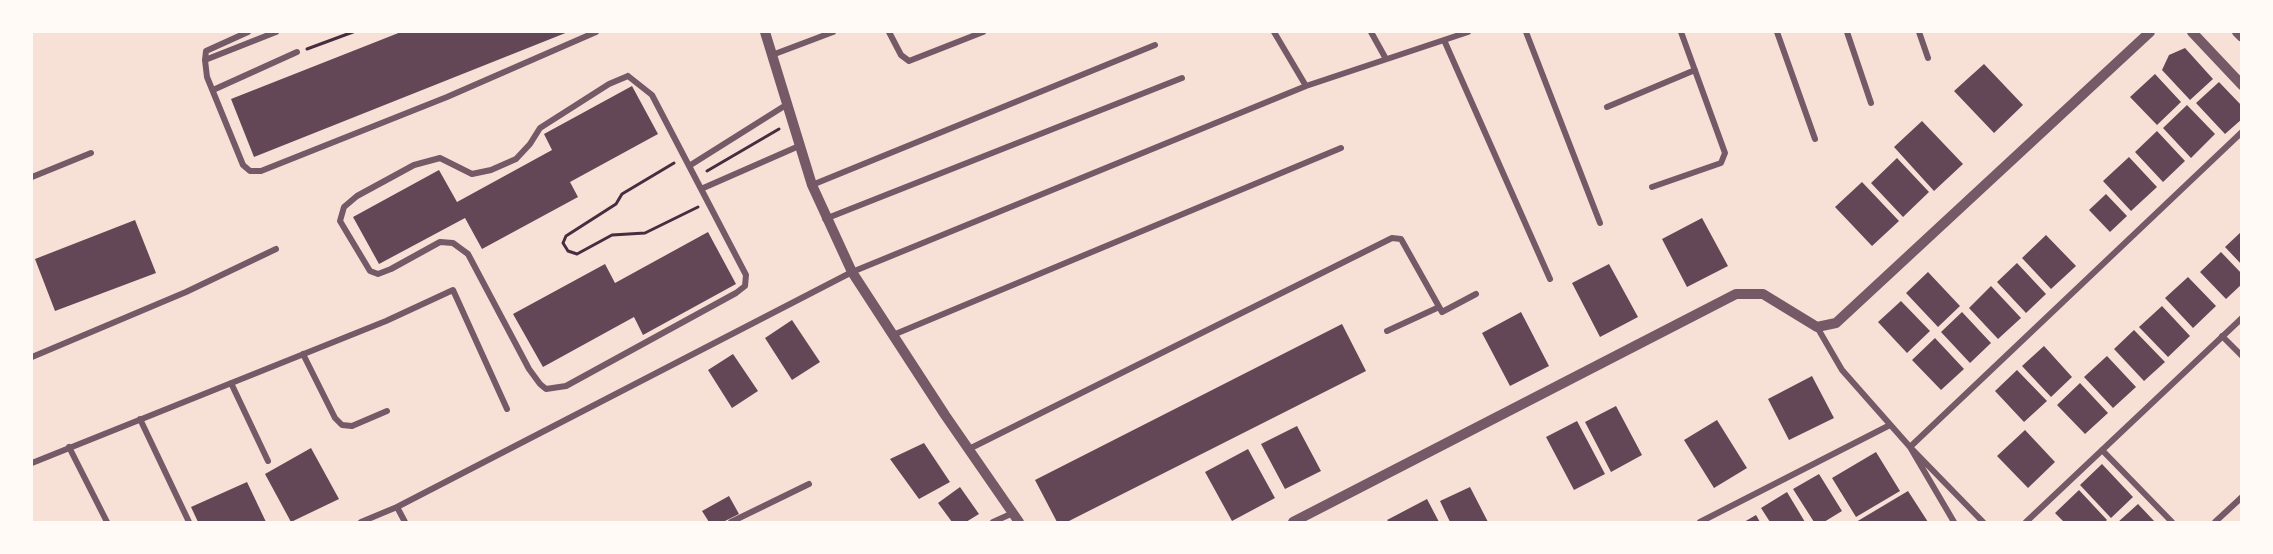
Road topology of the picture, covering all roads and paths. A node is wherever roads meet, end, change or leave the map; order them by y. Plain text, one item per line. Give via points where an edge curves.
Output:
1 (248, 32) edge
2 (276, 32) edge
3 (353, 32) edge
4 (596, 32) edge
5 (765, 32) edge
6 (833, 32) edge
7 (889, 32) edge
8 (983, 32) edge
9 (1274, 32) edge
10 (1371, 32) edge
11 (1468, 32) edge
12 (1526, 32) edge
13 (1681, 32) edge
14 (1777, 32) edge
15 (1847, 32) edge
16 (1919, 32) edge
17 (2150, 32) edge
18 (2192, 32) edge
19 (2237, 32) edge
20 (2241, 37) edge
21 (1444, 39) junction
22 (1155, 45) dead end
23 (297, 52) joint
24 (771, 55) junction
25 (1928, 58) dead end
26 (1386, 59) junction
27 (205, 60) junction
28 (1695, 70) junction
29 (1182, 78) dead end
30 (1306, 86) junction
31 (2241, 86) edge
32 (213, 90) junction
33 (1871, 103) dead end
34 (786, 105) junction
35 (1607, 107) dead end
36 (791, 121) junction
37 (2241, 132) edge
38 (1815, 139) dead end
39 (799, 146) junction
40 (1341, 148) dead end
41 (91, 153) dead end
42 (684, 157) junction
43 (689, 166) junction
44 (32, 177) edge
45 (695, 178) junction
46 (812, 185) junction
47 (1652, 187) dead end
48 (701, 189) junction
49 (708, 202) junction
50 (825, 219) junction
51 (1600, 223) dead end
52 (276, 249) dead end
53 (852, 272) junction
54 (1550, 279) dead end
55 (1476, 294) dead end
56 (1437, 308) junction
57 (2241, 318) edge
58 (1817, 327) junction
59 (1387, 331) dead end
60 (893, 335) junction
61 (2222, 336) junction
62 (303, 354) junction
63 (2241, 356) edge
64 (32, 357) edge
65 (231, 383) junction
66 (507, 409) dead end
67 (387, 411) dead end
68 (140, 419) junction
69 (1890, 426) junction
70 (69, 447) junction
71 (1910, 447) junction
72 (969, 450) junction
73 (2102, 450) junction
74 (268, 461) dead end
75 (32, 463) edge
76 (808, 483) dead end
77 (2241, 497) edge
78 (397, 507) junction
79 (1016, 518) edge
80 (107, 522) edge
81 (189, 522) edge
82 (361, 522) edge
83 (405, 522) edge
84 (731, 522) edge
85 (993, 522) edge
86 (1293, 522) edge
87 (1700, 522) edge
88 (1954, 522) edge
89 (1983, 522) edge
90 (2026, 522) edge
91 (2172, 522) edge
92 (2215, 522) edge

1 - 27 street via 206,51
2 - 27 street
3 - 23 path
4 - 32 street via 261,171 250,171 243,165
5 - 24 street
6 - 24 street
7 - 8 street via 901,56 909,61
9 - 30 street
10 - 26 street
11 - 21 street
12 - 51 street
13 - 28 street
14 - 38 street
15 - 33 street
16 - 25 street
17 - 58 street via 1836,323
18 - 31 street
19 - 20 street
21 - 26 street
21 - 54 street
22 - 46 street
23 - 32 street
24 - 34 street
26 - 30 street
27 - 32 street
28 - 35 street
28 - 47 street via 1725,153 1721,163
29 - 50 street
30 - 53 street
34 - 36 street
34 - 43 street
36 - 39 street
36 - 45 path
37 - 71 street
39 - 46 street
39 - 48 street
40 - 60 street
41 - 44 street
42 - 43 street
42 - 49 path via 622,194 616,204 566,236 563,243 568,251 577,254 612,235 645,233
42 - 49 street via 652,95 628,76 540,128 516,159 472,174 440,158 414,165 357,196 344,207 340,221 370,271 378,274 440,242 453,243 468,254 530,369 546,389 555,389 745,286 746,275
43 - 45 street
45 - 48 street
46 - 50 street
48 - 49 street
50 - 53 street
52 - 64 street
53 - 60 street
53 - 78 street
55 - 56 street via 1442,312
56 - 59 street
56 - 72 street via 1401,239 1392,238
57 - 61 street
58 - 69 street via 1842,370
58 - 86 street via 1763,294 1736,294
60 - 72 street
61 - 63 street
61 - 73 street
62 - 65 street
62 - 66 street via 453,290
62 - 67 street via 342,425 352,426
65 - 68 street
65 - 74 street
68 - 70 street
68 - 81 street
69 - 71 street
69 - 87 street
70 - 75 street
70 - 80 street
71 - 88 street
71 - 89 street
72 - 79 street
73 - 90 street
73 - 91 street
76 - 84 street
77 - 92 street
78 - 82 street
78 - 83 street
79 - 85 street

